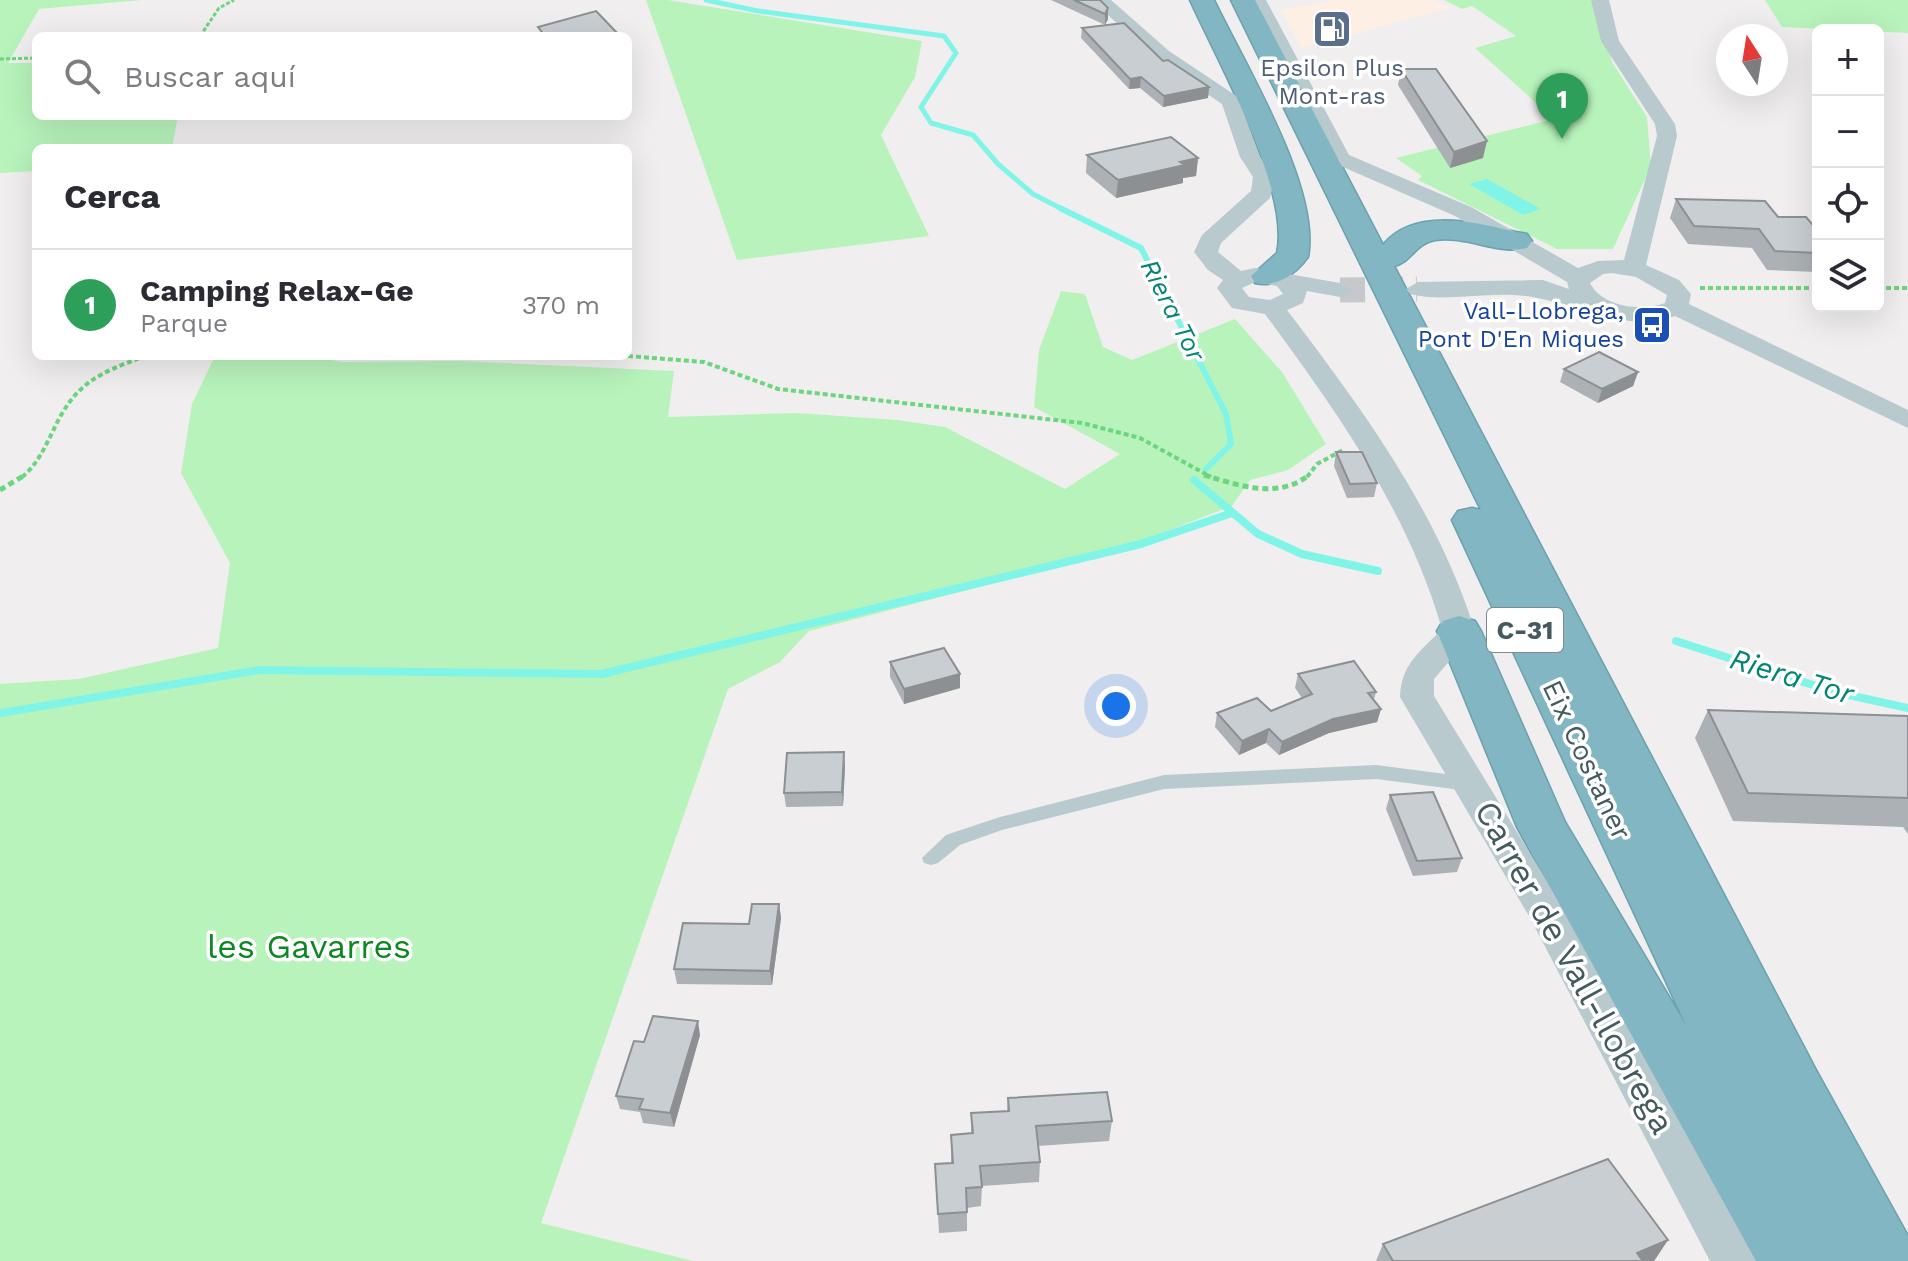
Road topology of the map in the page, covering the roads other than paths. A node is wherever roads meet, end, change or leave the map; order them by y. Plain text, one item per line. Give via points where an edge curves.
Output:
1 (1101, 0) edge
2 (1202, 0) edge
3 (1220, 0) edge
4 (1243, 0) edge
5 (1257, 0) edge
6 (1600, 0) edge
7 (1341, 159) junction
8 (1527, 247) junction
9 (1390, 258) junction
10 (1607, 267) junction
11 (1633, 269) junction
12 (1578, 281) junction
13 (1418, 289) tunnel mouth
14 (1523, 289) junction
15 (1280, 291) junction
16 (1676, 297) junction
17 (1598, 305) junction
18 (1908, 420) edge
19 (1469, 449) junction
20 (1459, 631) junction
21 (1417, 676) junction
22 (1479, 683) junction
23 (1474, 785) junction
24 (931, 858) dead end
25 (1735, 1261) edge
26 (1791, 1261) edge
27 (1829, 1261) edge
28 (1887, 1261) edge

1 - 15 street via 1162,55 1231,101 1250,157 1264,177 1262,193 1210,240 1206,252 1237,279 1229,288 1235,299 1249,306
2 - 15 highway via 1287,182 1295,210 1297,235
3 - 27 highway, Eix Costaner / C-31
4 - 19 highway, C-31
5 - 7 street
6 - 11 street via 1610,41 1665,124 1667,136
7 - 8 street via 1393,177
7 - 9 highway
8 - 9 highway via 1471,231 1435,230 1407,238
8 - 10 street
8 - 12 street
9 - 19 highway via 1434,347
10 - 11 street
10 - 12 street via 1589,271
11 - 16 street via 1658,276
12 - 14 street
12 - 17 street via 1584,295
13 - 14 street
14 - 17 street
15 - 20 street via 1372,448 1452,600
16 - 17 street via 1646,315
16 - 18 street
19 - 28 highway, C-31
20 - 21 street
20 - 22 highway
21 - 22 street via 1458,672
21 - 23 street, Carrer de Vall-llobrega via 1417,697
22 - 26 highway via 1542,827
23 - 24 lane via 1376,772 1164,782 1000,824 953,840
23 - 25 street, Carrer de Vall-llobrega

